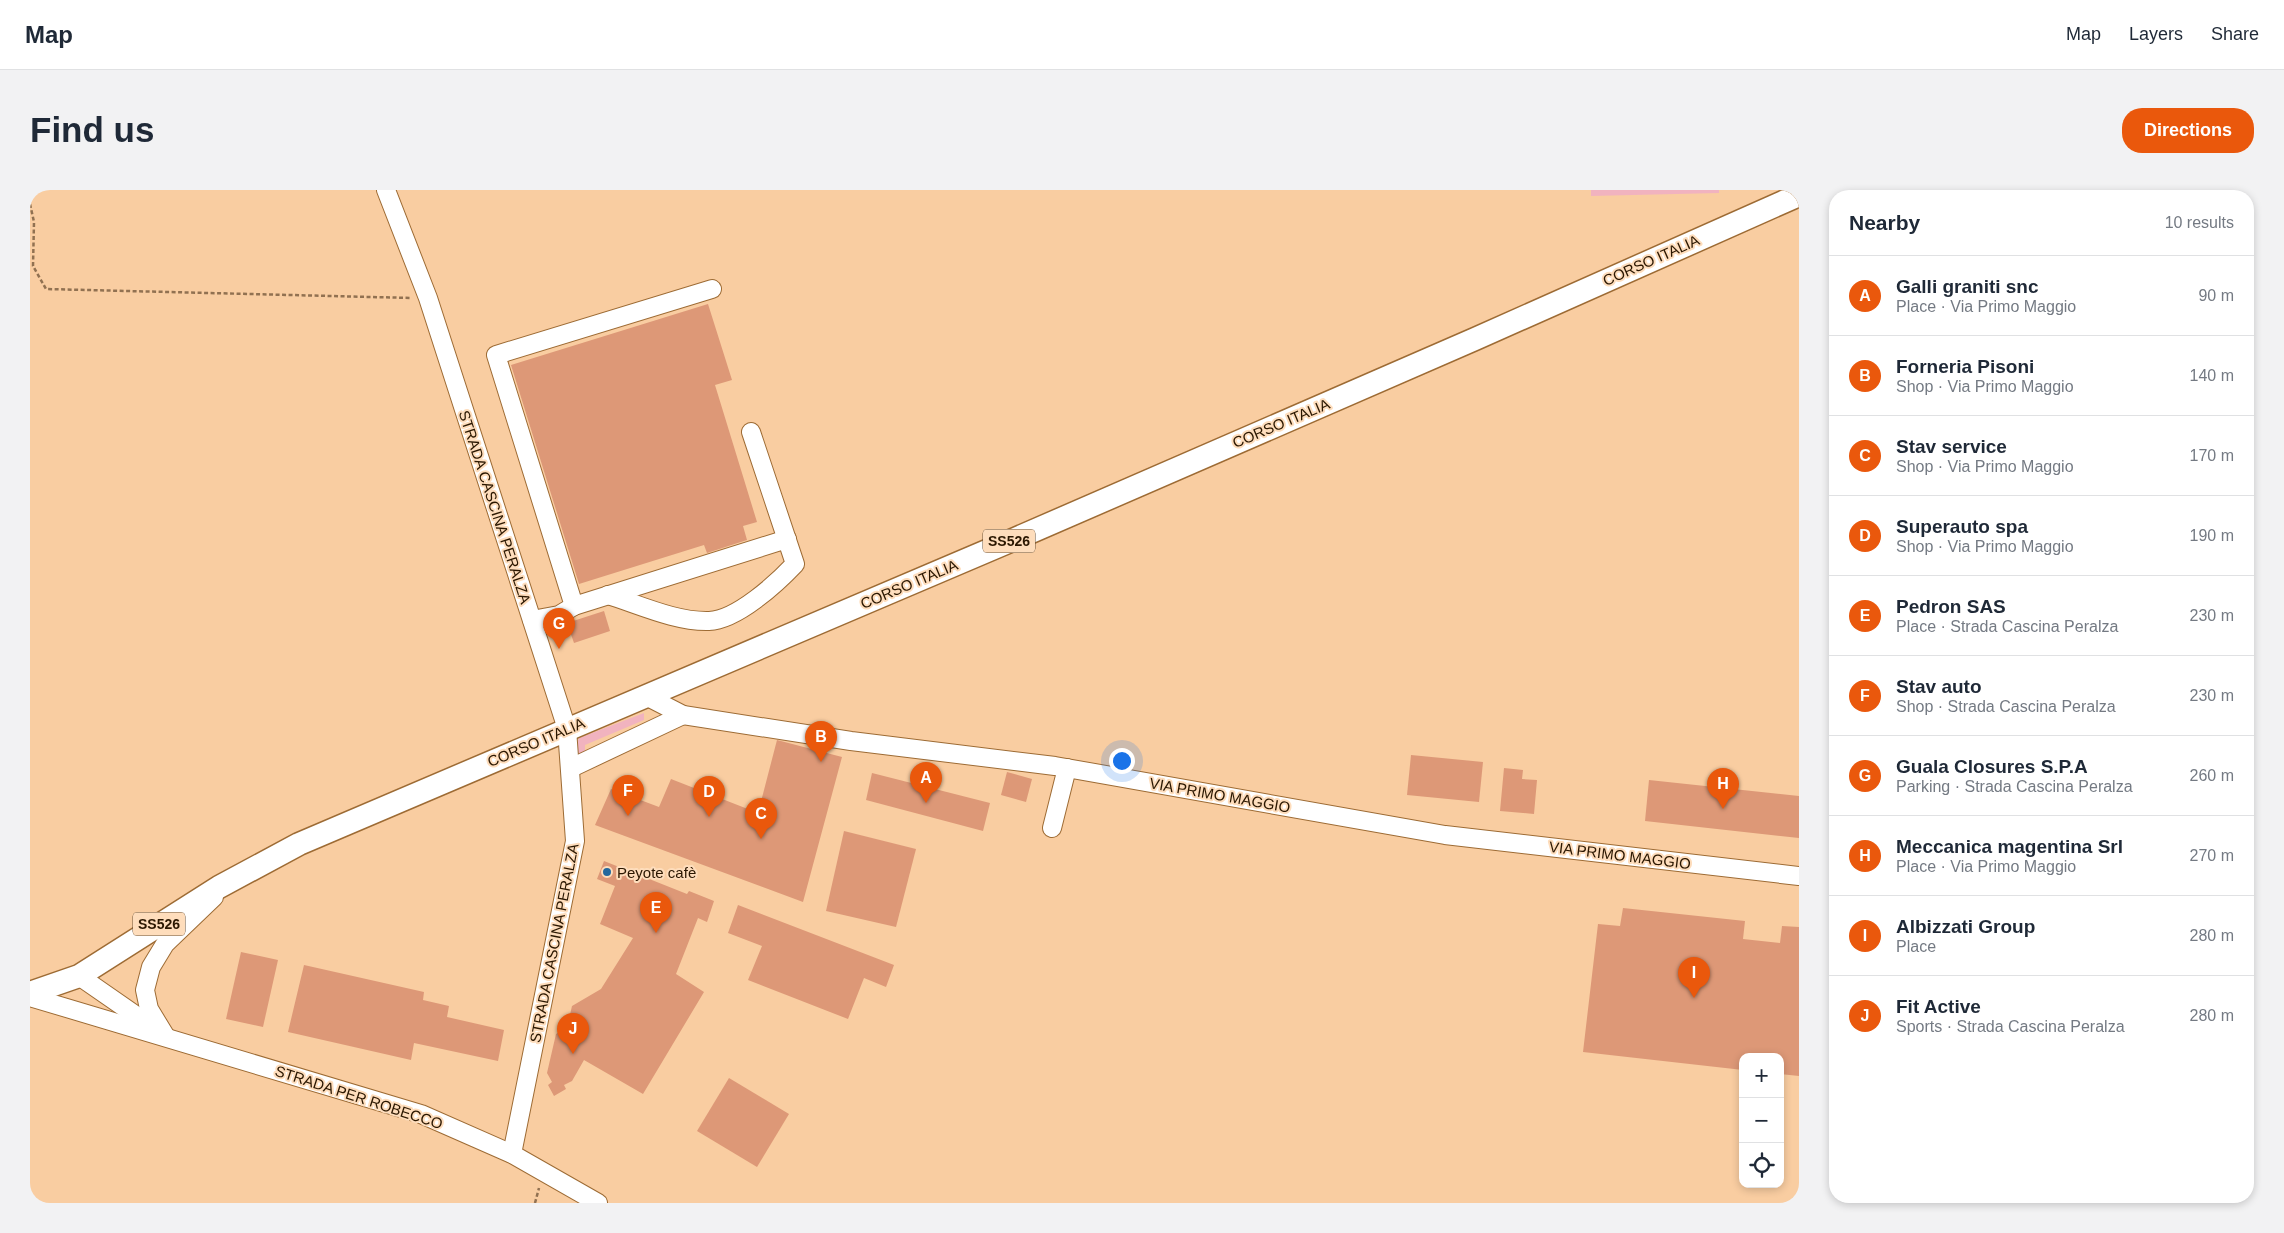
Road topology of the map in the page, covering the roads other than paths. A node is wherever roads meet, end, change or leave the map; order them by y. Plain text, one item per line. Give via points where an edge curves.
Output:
1 (386, 190) edge
2 (1799, 195) edge
3 (712, 289) dead end
4 (751, 432) dead end
5 (787, 539) junction
6 (608, 595) junction
7 (574, 606) junction
8 (532, 620) junction
9 (646, 696) junction
10 (683, 715) junction
11 (566, 729) junction
12 (571, 768) junction
13 (1067, 768) junction
14 (1052, 828) dead end
15 (1799, 876) edge
16 (219, 886) junction
17 (84, 980) junction
18 (30, 993) edge
19 (30, 997) edge
20 (100, 1018) junction
21 (166, 1037) junction
22 (512, 1154) junction
23 (598, 1203) edge

1 - 8 street, STRADA CASCINA PERALZA via 428,298
2 - 9 main road, CORSO ITALIA / SS526 via 1466,343
3 - 7 street via 496,355
4 - 5 street
5 - 6 street
5 - 6 street via 794,564 788,571 767,590 732,613 712,621 690,620
6 - 7 street
7 - 8 street via 559,615
8 - 11 street, STRADA CASCINA PERALZA
9 - 10 street, VIA PRIMO MAGGIO
9 - 11 main road, CORSO ITALIA / SS526
10 - 12 street
10 - 13 street, VIA PRIMO MAGGIO via 851,741
11 - 12 street, STRADA CASCINA PERALZA
11 - 16 main road, CORSO ITALIA / SS526 via 298,844
12 - 22 street, STRADA CASCINA PERALZA via 575,841
13 - 14 street
13 - 15 street, VIA PRIMO MAGGIO via 1445,835
16 - 17 main road, CORSO ITALIA / SS526 via 100,962
16 - 21 street via 213,900 165,944 151,967 145,990 149,1009
17 - 18 main road, CORSO ITALIA / SS526
17 - 20 street
17 - 21 street, STRADA PER ROBECCO
19 - 20 street, STRADA PER ROBECCO
20 - 21 street, STRADA PER ROBECCO
21 - 22 street, STRADA PER ROBECCO via 421,1114
22 - 23 street, STRADA PER ROBECCO

